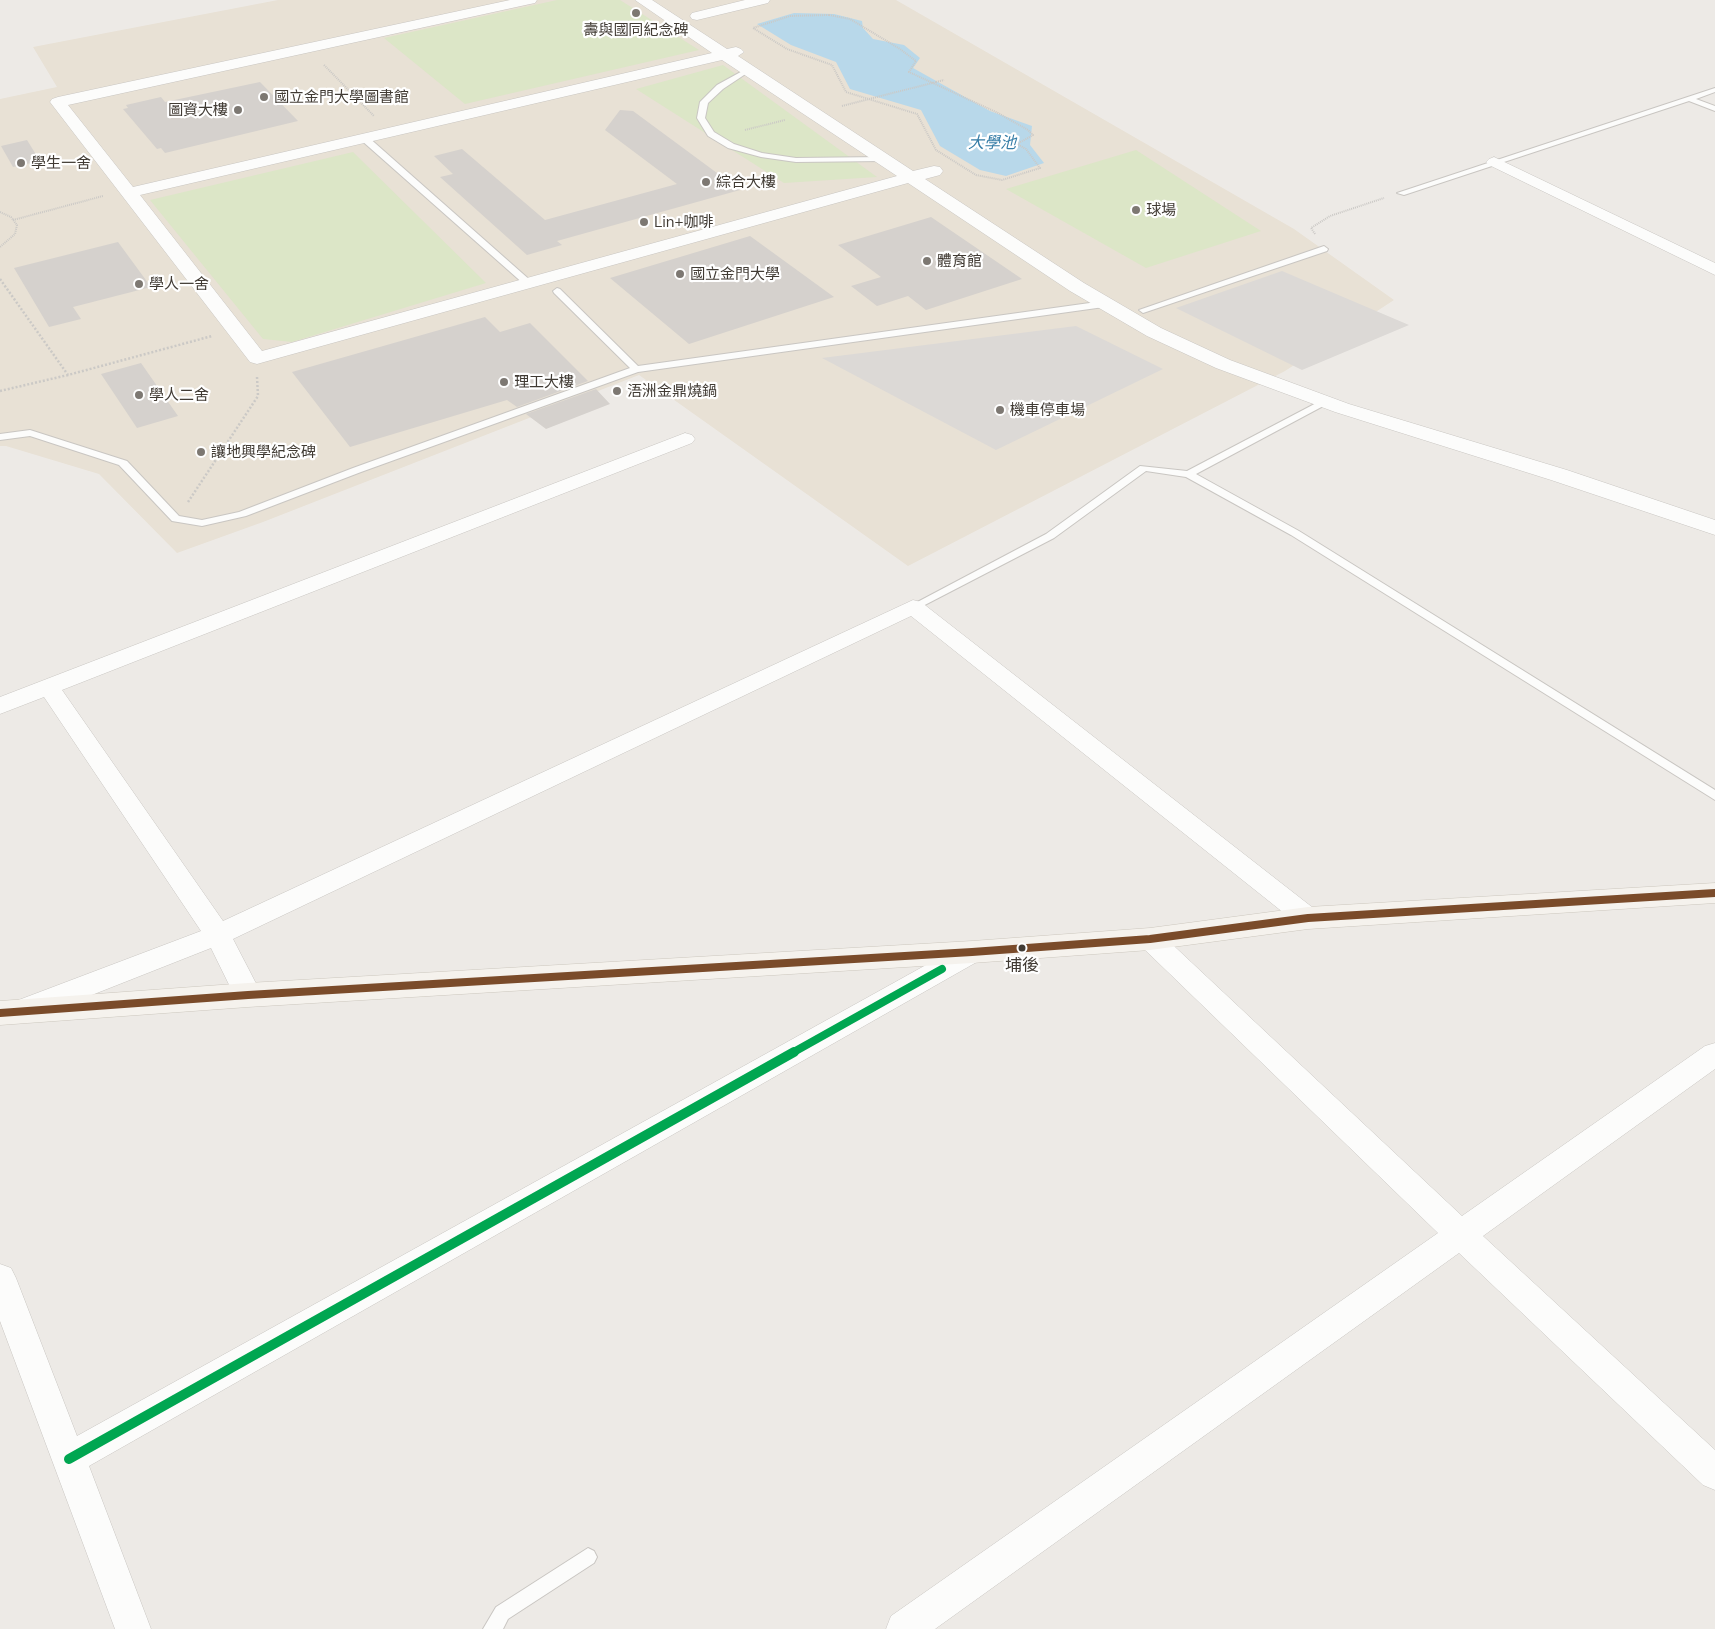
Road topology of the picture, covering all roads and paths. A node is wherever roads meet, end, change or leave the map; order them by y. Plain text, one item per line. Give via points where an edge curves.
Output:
1 (530, 0) edge
2 (642, 0) edge
3 (670, 0) edge
4 (763, 0) edge
5 (697, 16) junction
6 (307, 48) junction
7 (747, 49) junction
8 (725, 54) junction
9 (748, 70) junction
10 (944, 80) dead end
11 (1715, 90) edge
12 (1688, 98) junction
13 (868, 100) junction
14 (836, 108) junction
15 (1715, 109) edge
16 (786, 120) dead end
17 (390, 132) junction
18 (739, 132) dead end
19 (875, 132) dead end
20 (364, 138) junction
21 (913, 156) dead end
22 (883, 159) junction
23 (1494, 162) junction
24 (934, 171) junction
25 (910, 177) junction
26 (950, 182) dead end
27 (128, 193) junction
28 (1401, 193) joint
29 (975, 198) dead end
30 (0, 212) edge
31 (13, 220) junction
32 (0, 247) edge
33 (1324, 249) joint
34 (1715, 270) edge
35 (0, 279) edge
36 (528, 283) junction
37 (557, 291) dead end
38 (1104, 304) junction
39 (1143, 310) junction
40 (235, 329) junction
41 (636, 369) junction
42 (68, 375) junction
43 (0, 391) edge
44 (258, 396) dead end
45 (1324, 402) junction
46 (0, 437) edge
47 (685, 438) dead end
48 (1189, 474) junction
49 (1715, 512) edge
50 (176, 519) junction
51 (1715, 528) edge
52 (913, 607) junction
53 (49, 688) junction
54 (0, 706) edge
55 (1715, 796) edge
56 (1715, 893) edge
57 (1308, 918) junction
58 (218, 935) junction
59 (1150, 939) junction
60 (972, 952) junction
61 (248, 995) junction
62 (11, 1012) edge
63 (1715, 1054) edge
64 (1460, 1234) junction
65 (0, 1278) edge
66 (69, 1459) junction
67 (1715, 1473) edge
68 (588, 1557) dead end
69 (133, 1629) edge
70 (492, 1629) edge
71 (904, 1629) edge

1 - 6 street
2 - 8 street
3 - 5 street
4 - 5 street
5 - 7 street
6 - 17 path
6 - 27 street via 58,102
7 - 8 street
7 - 14 street
8 - 9 street
8 - 17 street
9 - 22 street
9 - 22 lane via 720,87 704,102 701,118 711,134 731,146 769,157 796,160
10 - 13 path, bridge
11 - 12 lane
12 - 15 lane
12 - 23 lane
13 - 13 path via 917,114 936,150 976,175 1002,180 1040,168 1017,144 1033,135 1028,130 909,72 916,61 850,19 829,15 790,16 753,28 787,49 832,66 846,92
13 - 14 path
14 - 19 street
16 - 18 path
17 - 20 street
20 - 27 street
20 - 36 lane
21 - 24 street
22 - 25 street
23 - 28 lane
23 - 34 street
24 - 25 street
24 - 26 street
25 - 36 street
25 - 38 street
27 - 31 path via 101,196
27 - 40 street
28 - 33 path via 1347,209 1311,228
29 - 39 street
30 - 31 path
31 - 32 path via 17,225 15,234
33 - 39 lane
35 - 42 path
36 - 40 street via 257,358
37 - 41 lane
38 - 41 lane
38 - 45 street via 1223,364
39 - 49 street via 1285,372
40 - 42 path
41 - 50 lane via 242,514 202,522
42 - 43 path
44 - 50 path
45 - 48 lane
45 - 51 street via 1559,475
46 - 50 lane via 30,434 123,463
47 - 53 street
48 - 52 lane via 1144,468 1050,536
48 - 55 lane via 1295,533
52 - 57 street
52 - 58 street
53 - 54 street
53 - 58 street
56 - 57 main road
57 - 59 main road
58 - 61 street
58 - 62 street
59 - 60 main road
59 - 64 street
60 - 61 main road
60 - 66 street
61 - 62 main road
63 - 64 street
64 - 67 street
64 - 71 street
65 - 66 street
66 - 69 street
68 - 70 lane via 502,1613

